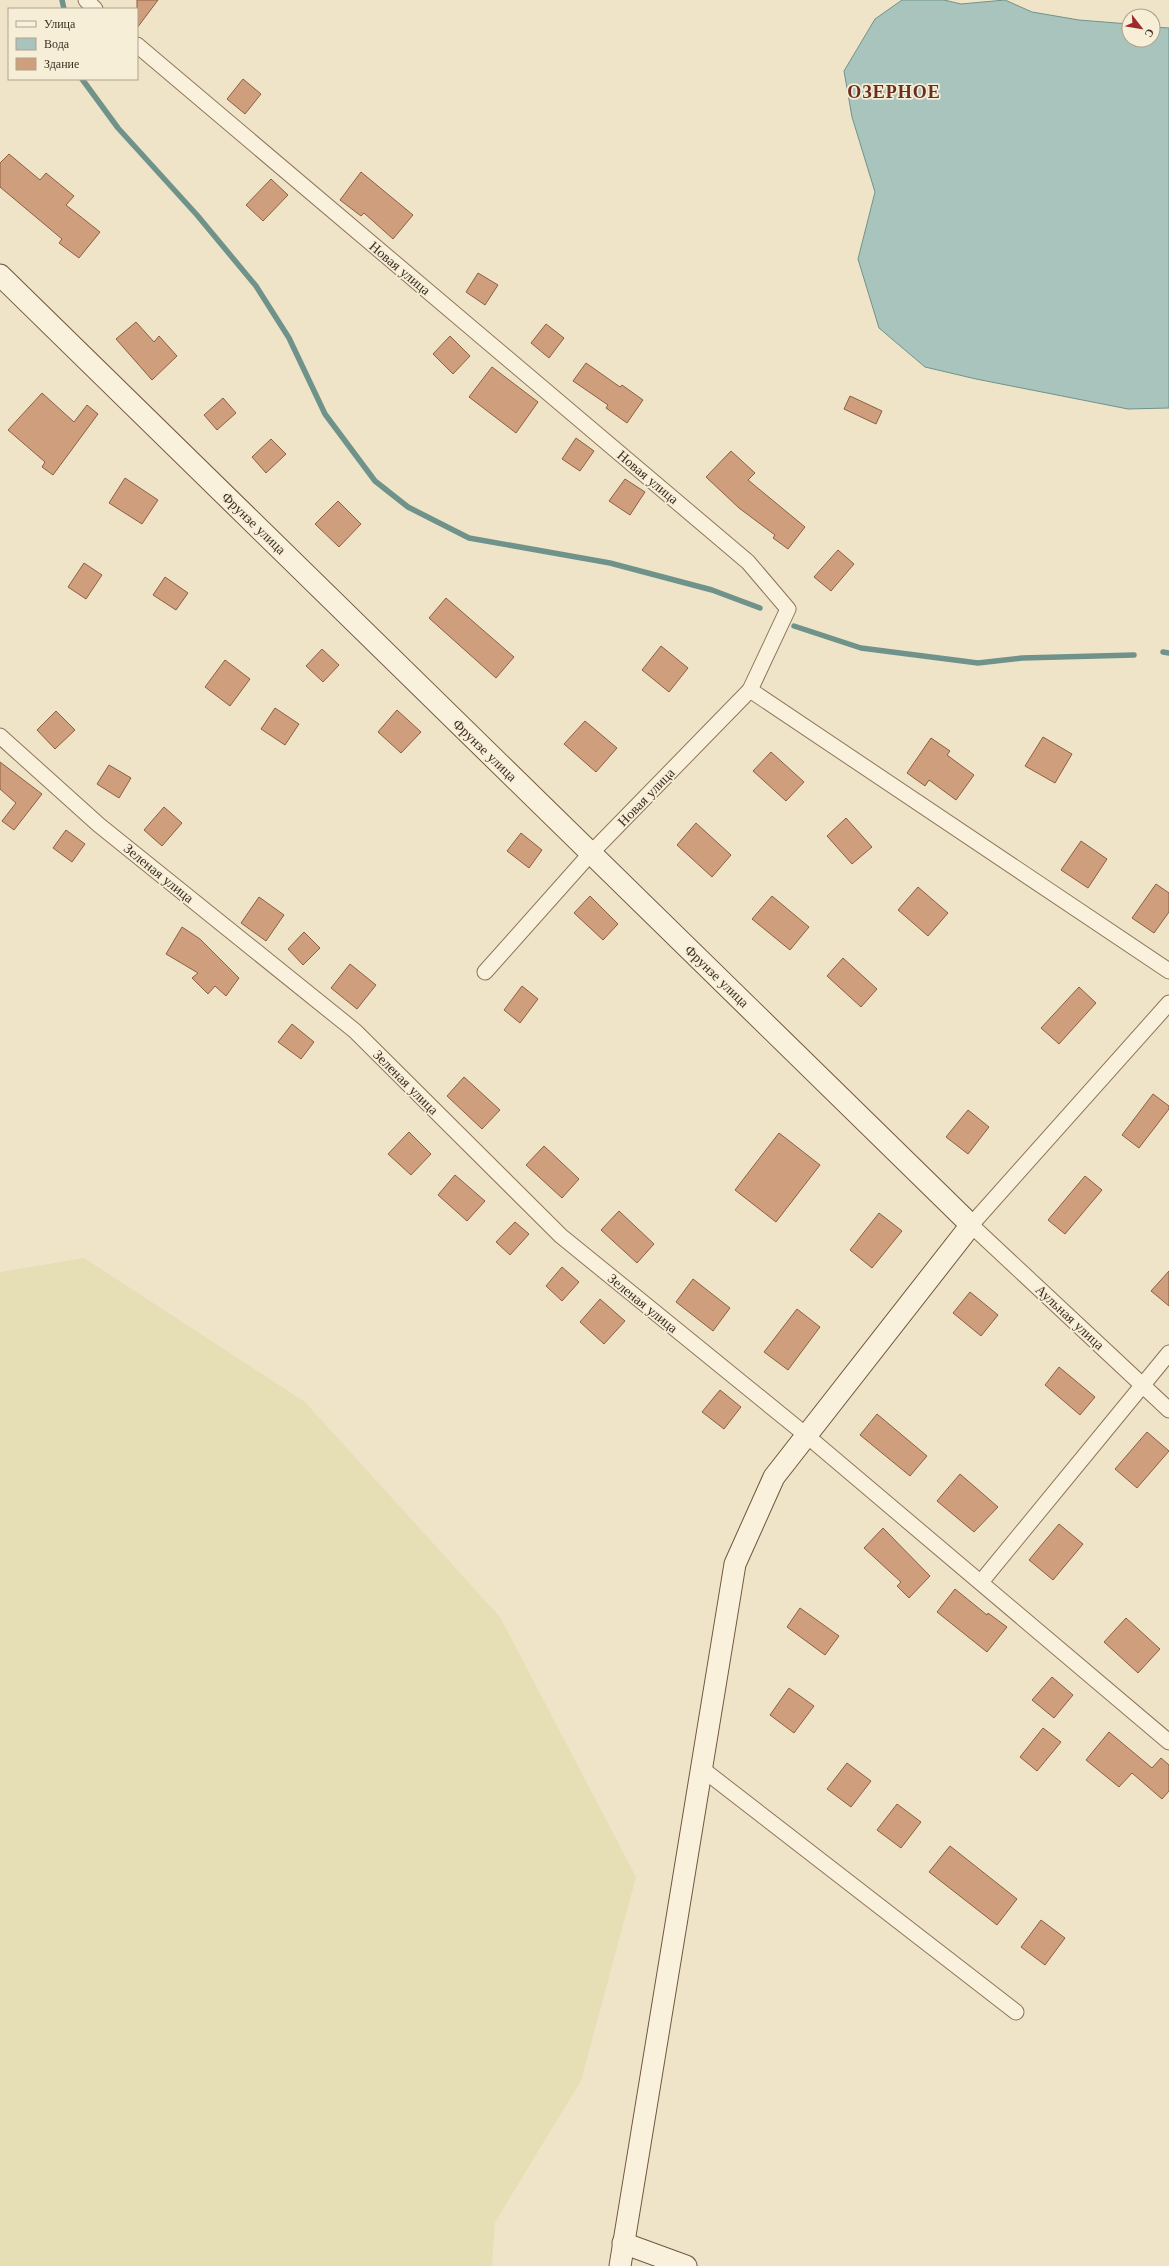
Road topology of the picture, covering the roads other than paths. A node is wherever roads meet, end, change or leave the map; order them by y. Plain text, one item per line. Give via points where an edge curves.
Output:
1 (86, 0) edge
2 (94, 8) edge
3 (138, 46) edge
4 (0, 274) edge
5 (750, 690) junction
6 (0, 736) edge
7 (591, 853) junction
8 (1169, 971) edge
9 (485, 972) dead end
10 (1169, 1003) edge
11 (971, 1224) junction
12 (1169, 1353) edge
13 (1142, 1384) junction
14 (1169, 1410) edge
15 (806, 1435) junction
16 (981, 1582) junction
17 (1169, 1742) edge
18 (701, 1768) junction
19 (1016, 2012) dead end
20 (623, 2243) junction
21 (620, 2266) edge
22 (686, 2266) edge

1 - 2 street
3 - 5 street, Новая улица via 748,562 788,609
4 - 7 street, Фрунзе улица
5 - 7 street, Новая улица
5 - 8 street
6 - 15 street, Зеленая улица via 99,824 355,1031 561,1236
7 - 9 street, Новая улица
7 - 11 street, Фрунзе улица
10 - 11 street
11 - 13 street, Аульная улица
11 - 15 street
12 - 13 street
13 - 14 street, Аульная улица
13 - 16 street
15 - 16 street, Зеленая улица
15 - 18 street via 774,1477 735,1564
16 - 17 street, Зеленая улица
18 - 19 street
18 - 20 street
20 - 21 street
20 - 22 street

